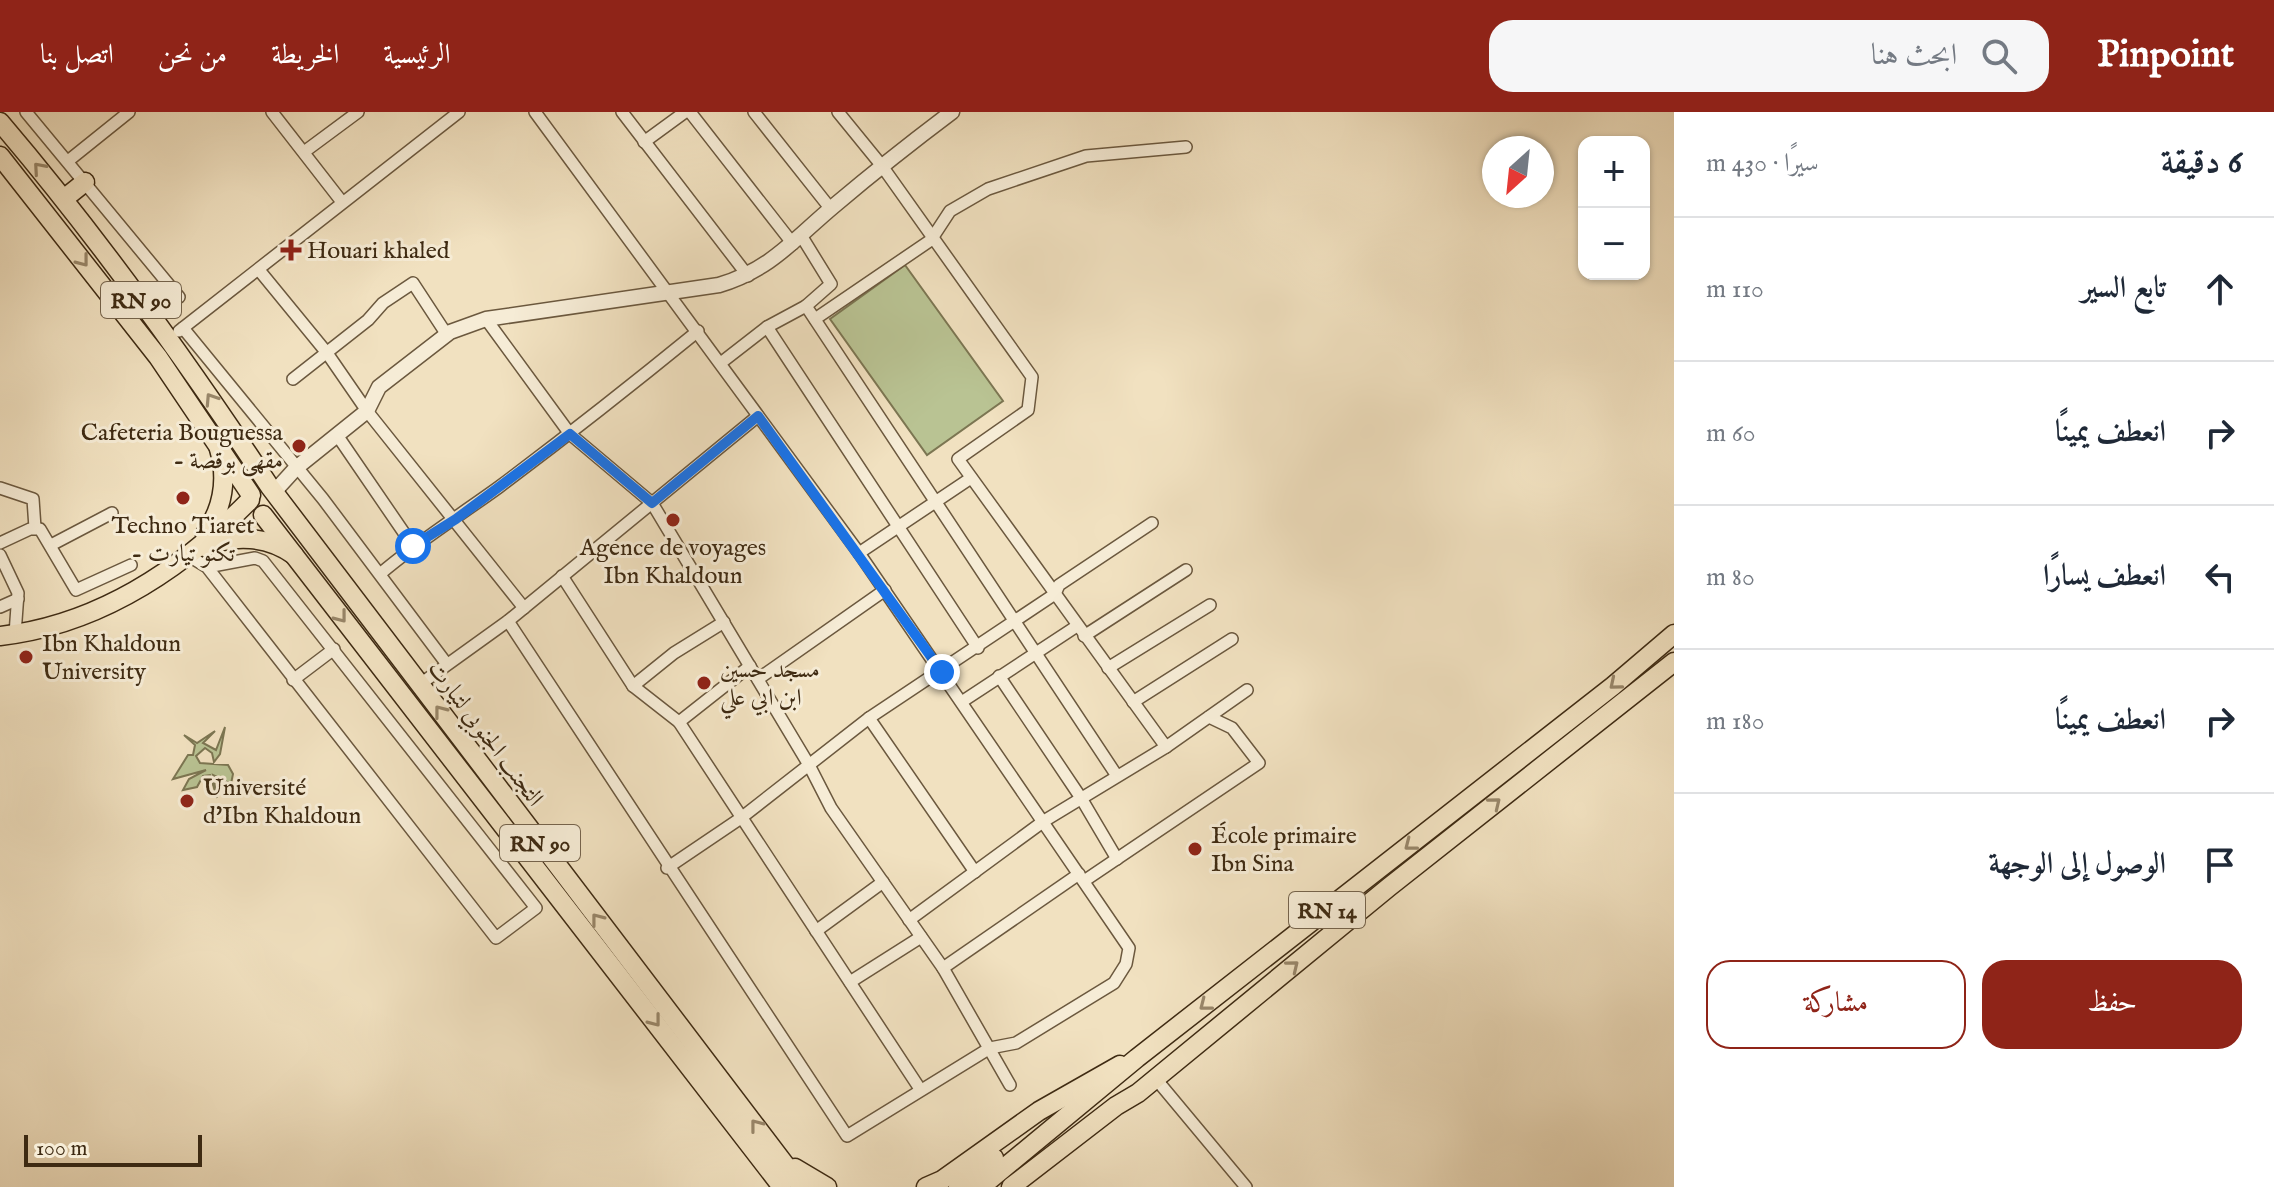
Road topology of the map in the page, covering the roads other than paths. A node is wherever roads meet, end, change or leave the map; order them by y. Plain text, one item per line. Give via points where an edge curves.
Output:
1 (129, 112) edge
2 (272, 112) edge
3 (459, 112) edge
4 (535, 112) edge
5 (622, 112) edge
6 (688, 112) edge
7 (754, 112) edge
8 (838, 112) edge
9 (952, 112) edge
10 (31, 114) edge
11 (350, 114) edge
12 (0, 122) edge
13 (644, 142) junction
14 (1186, 147) dead end
15 (304, 152) junction
16 (0, 156) edge
17 (68, 161) junction
18 (882, 166) junction
19 (85, 182) junction
20 (65, 198) junction
21 (342, 202) junction
22 (830, 208) junction
23 (797, 240) junction
24 (931, 240) junction
25 (259, 270) junction
26 (748, 276) junction
27 (669, 292) junction
28 (179, 297) dead end
29 (806, 306) junction
30 (486, 319) junction
31 (815, 319) junction
32 (767, 327) junction
33 (698, 331) junction
34 (176, 333) junction
35 (447, 335) junction
36 (327, 353) junction
37 (722, 362) junction
38 (293, 379) dead end
39 (367, 411) junction
40 (758, 416) junction
41 (570, 434) junction
42 (337, 435) junction
43 (216, 440) junction
44 (296, 468) junction
45 (971, 478) junction
46 (0, 488) edge
47 (274, 492) junction
48 (935, 500) junction
49 (652, 503) junction
50 (256, 506) junction
51 (112, 513) dead end
52 (456, 519) junction
53 (1152, 523) dead end
54 (900, 525) junction
55 (35, 528) junction
56 (0, 543) edge
57 (51, 545) junction
58 (413, 546) junction
59 (859, 553) junction
60 (0, 555) edge
61 (294, 555) junction
62 (189, 556) junction
63 (131, 565) dead end
64 (207, 567) junction
65 (1186, 570) dead end
66 (380, 574) junction
67 (562, 576) junction
68 (885, 590) junction
69 (1055, 594) junction
70 (18, 599) junction
71 (1210, 605) dead end
72 (0, 607) edge
73 (524, 608) junction
74 (508, 621) junction
75 (724, 622) junction
76 (1014, 622) junction
77 (1080, 631) junction
78 (1674, 634) edge
79 (7, 635) edge
80 (1232, 639) dead end
81 (978, 648) junction
82 (334, 649) junction
83 (1655, 649) junction
84 (1036, 653) junction
85 (446, 663) junction
86 (1672, 664) edge
87 (750, 666) junction
88 (1108, 668) junction
89 (942, 672) junction
90 (999, 676) junction
91 (758, 679) junction
92 (293, 680) junction
93 (419, 685) junction
94 (633, 686) junction
95 (1247, 690) dead end
96 (963, 701) junction
97 (1133, 702) junction
98 (1209, 717) junction
99 (869, 718) junction
100 (679, 722) junction
101 (1166, 747) junction
102 (809, 765) junction
103 (1117, 776) junction
104 (1081, 798) junction
105 (741, 818) junction
106 (1044, 821) junction
107 (1117, 859) junction
108 (667, 868) junction
109 (975, 872) junction
110 (1082, 877) junction
111 (883, 882) junction
112 (909, 920) junction
113 (816, 931) junction
114 (921, 937) junction
115 (943, 968) junction
116 (850, 982) junction
117 (990, 1048) junction
118 (1137, 1058) junction
119 (1156, 1079) junction
120 (1010, 1085) dead end
121 (920, 1089) junction
122 (1138, 1093) junction
123 (778, 1176) edge
124 (802, 1187) edge
125 (827, 1187) edge
126 (926, 1187) edge
127 (958, 1187) edge
128 (981, 1187) edge
129 (1011, 1187) edge
130 (1029, 1187) edge
131 (1246, 1187) edge

1 - 17 street
2 - 15 street
3 - 21 street
4 - 27 street
5 - 13 street
6 - 13 street
6 - 23 street
7 - 22 street
8 - 18 street
9 - 18 street
10 - 17 street
11 - 15 street
20 -> 12 main road, التجنب الجنوبي لتيارت / RN 90
13 - 26 street
14 - 24 street via 1086,156 988,189 950,211
15 - 21 street
16 -> 43 main road, التجنب الجنوبي لتيارت / RN 90 via 158,357
17 - 19 street
18 - 22 street
18 - 24 street
19 - 20 main road
19 - 28 street
20 - 34 main road, التجنب الجنوبي لتيارت / RN 90
21 - 25 street
22 - 23 street
23 - 26 street
23 - 29 street via 831,284
24 - 31 street
24 - 45 street via 1032,377 1028,410 958,459
25 - 34 street
25 - 36 street
26 - 27 street
27 - 30 street
27 - 33 street
29 - 31 street
29 - 32 street
30 - 35 street
30 - 41 street
31 - 48 street
32 - 37 street
32 - 54 street
33 - 37 street
33 - 41 street
34 - 44 street
47 -> 34 main road, التجنب الجنوبي لتيارت / RN 90
35 - 36 street via 413,283
35 - 39 street via 379,387
36 - 38 street
36 - 39 street
37 - 40 street
39 - 42 street
39 - 52 street
40 - 49 street
40 - 59 street
41 - 49 street
41 - 52 street
42 - 44 street
42 - 58 street
43 - 50 main road, التجنب الجنوبي لتيارت / RN 90
43 - 62 main road via 224,471 221,504
44 - 47 street
44 - 66 street
45 - 48 street
45 - 69 street
46 - 55 street via 33,499
47 - 50 main road via 261,487
47 - 50 main road via 275,510
47 - 93 main road, التجنب الجنوبي لتيارت / RN 90
48 - 54 street
48 - 76 street
49 - 67 street
49 - 75 street
50 - 61 main road, التجنب الجنوبي لتيارت / RN 90
50 - 62 main road
51 - 57 street
52 - 58 street
52 - 73 street
53 - 69 street via 1059,585
54 - 59 street
54 - 81 street
55 - 56 street
55 - 57 street
57 - 63 street via 76,590
58 - 66 street
59 - 68 street
60 - 70 street
61 - 62 main road via 241,538 217,542
61 -> 123 main road, التجنب الجنوبي لتيارت / RN 90
62 - 64 street
62 - 79 main road via 119,600 75,618
64 - 82 street via 263,561
64 - 92 street
65 - 77 street
66 - 85 street
67 - 73 street
67 - 94 street
68 - 89 street
68 - 91 street
69 - 76 street
69 - 77 street
70 - 72 street
70 - 79 street
71 - 88 street
73 - 74 street
74 - 85 street
74 - 108 street
75 - 87 street
75 - 94 street
76 - 81 street
76 - 84 street
77 - 84 street
77 - 88 street
78 - 83 main road, RN 14
80 - 97 street
81 - 89 street
82 - 92 street
82 - 92 street via 536,908 496,938
83 - 86 main road, RN 14
83 -> 118 main road, RN 14
84 - 90 street
84 - 103 street
85 - 93 street
119 -> 86 main road, RN 14
87 - 91 street
87 - 100 street
88 - 97 street
89 - 96 street
89 - 99 street
90 - 96 street
90 - 104 street
91 - 102 street
123 -> 93 main road, التجنب الجنوبي لتيارت / RN 90
94 - 100 street
95 - 98 street
96 - 106 street
97 - 101 street
98 - 101 street
98 - 107 street via 1232,728 1259,763
99 - 102 street
99 - 109 street
100 - 105 street
101 - 103 street
102 - 105 street
102 - 111 street via 831,808
103 - 104 street
104 - 106 street
104 - 107 street
105 - 108 street
105 - 113 street
106 - 109 street
106 - 110 street
107 - 110 street
108 - 121 street via 847,1136
109 - 112 street
110 - 115 street
110 - 117 street via 1129,948 1126,964 1114,983 1029,1036
111 - 112 street
111 - 113 street
112 - 114 street
113 - 116 street
114 - 115 street
114 - 116 street
115 - 117 street
116 - 121 street
117 - 120 street
117 - 121 street
118 - 126 main road via 1039,1111
118 - 127 main road via 1032,1128
118 - 128 main road, RN 14
119 - 122 main road, RN 14
119 - 131 street
122 - 129 main road, RN 14
122 - 130 main road
123 - 124 main road, التجنب الجنوبي لتيارت / RN 90
123 - 125 main road

